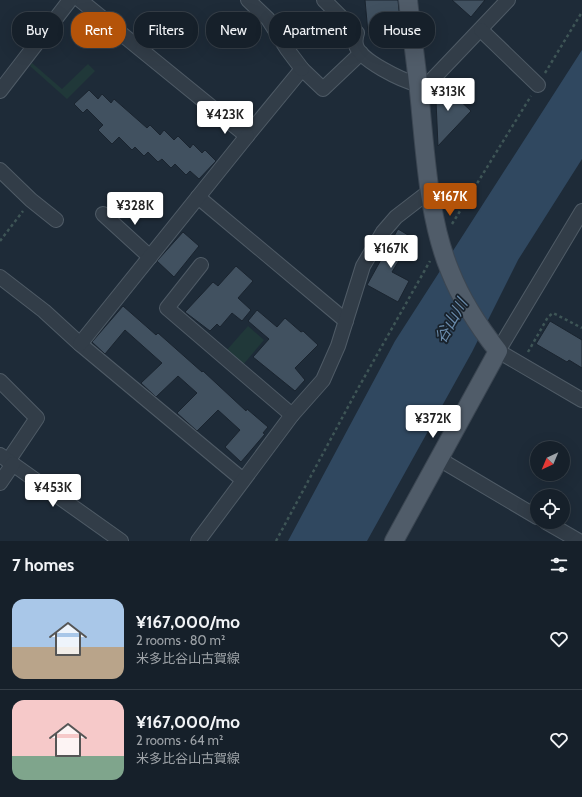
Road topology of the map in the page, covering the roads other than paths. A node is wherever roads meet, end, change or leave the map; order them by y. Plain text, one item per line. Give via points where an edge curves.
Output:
1 (70, 0) edge
2 (80, 0) edge
3 (248, 0) edge
4 (324, 0) edge
5 (408, 0) edge
6 (508, 0) edge
7 (481, 30) junction
8 (361, 53) junction
9 (302, 69) junction
10 (418, 85) junction
11 (538, 85) road end
12 (0, 91) edge
13 (247, 136) junction
14 (0, 170) edge
15 (431, 190) junction
16 (198, 196) junction
17 (582, 211) edge
18 (103, 214) dead end
19 (56, 220) dead end
20 (150, 257) junction
21 (201, 265) dead end
22 (0, 277) edge
23 (346, 321) junction
24 (80, 344) junction
25 (498, 351) junction
26 (0, 381) edge
27 (582, 400) edge
28 (292, 414) junction
29 (439, 459) junction
30 (7, 460) edge
31 (243, 480) junction
32 (0, 484) edge
33 (530, 512) edge
34 (558, 529) edge
35 (121, 541) edge
36 (198, 541) edge
37 (394, 541) edge
38 (579, 541) edge

1 - 12 street
2 - 13 street
3 - 9 street via 268,19
4 - 8 street via 356,32 356,46
5 - 10 main road
6 - 7 street
7 - 10 street via 429,83
7 - 11 street
8 - 9 street via 323,89
8 - 10 street via 395,76
9 - 13 street
10 - 15 main road
13 - 16 street
14 - 19 street
15 - 23 street via 396,217 383,232 363,266
15 - 25 main road via 441,245 450,271 482,332
16 - 20 street
16 - 23 street
17 - 25 street
18 - 20 street
20 - 24 street
21 - 28 street via 167,308
22 - 24 street via 44,311
23 - 28 street via 323,380
24 - 31 street
25 - 27 street
25 - 29 main road
26 - 30 street via 37,418
28 - 31 street
29 - 33 street
29 - 37 main road
30 - 32 street
30 - 35 street
31 - 36 street
34 - 38 street

